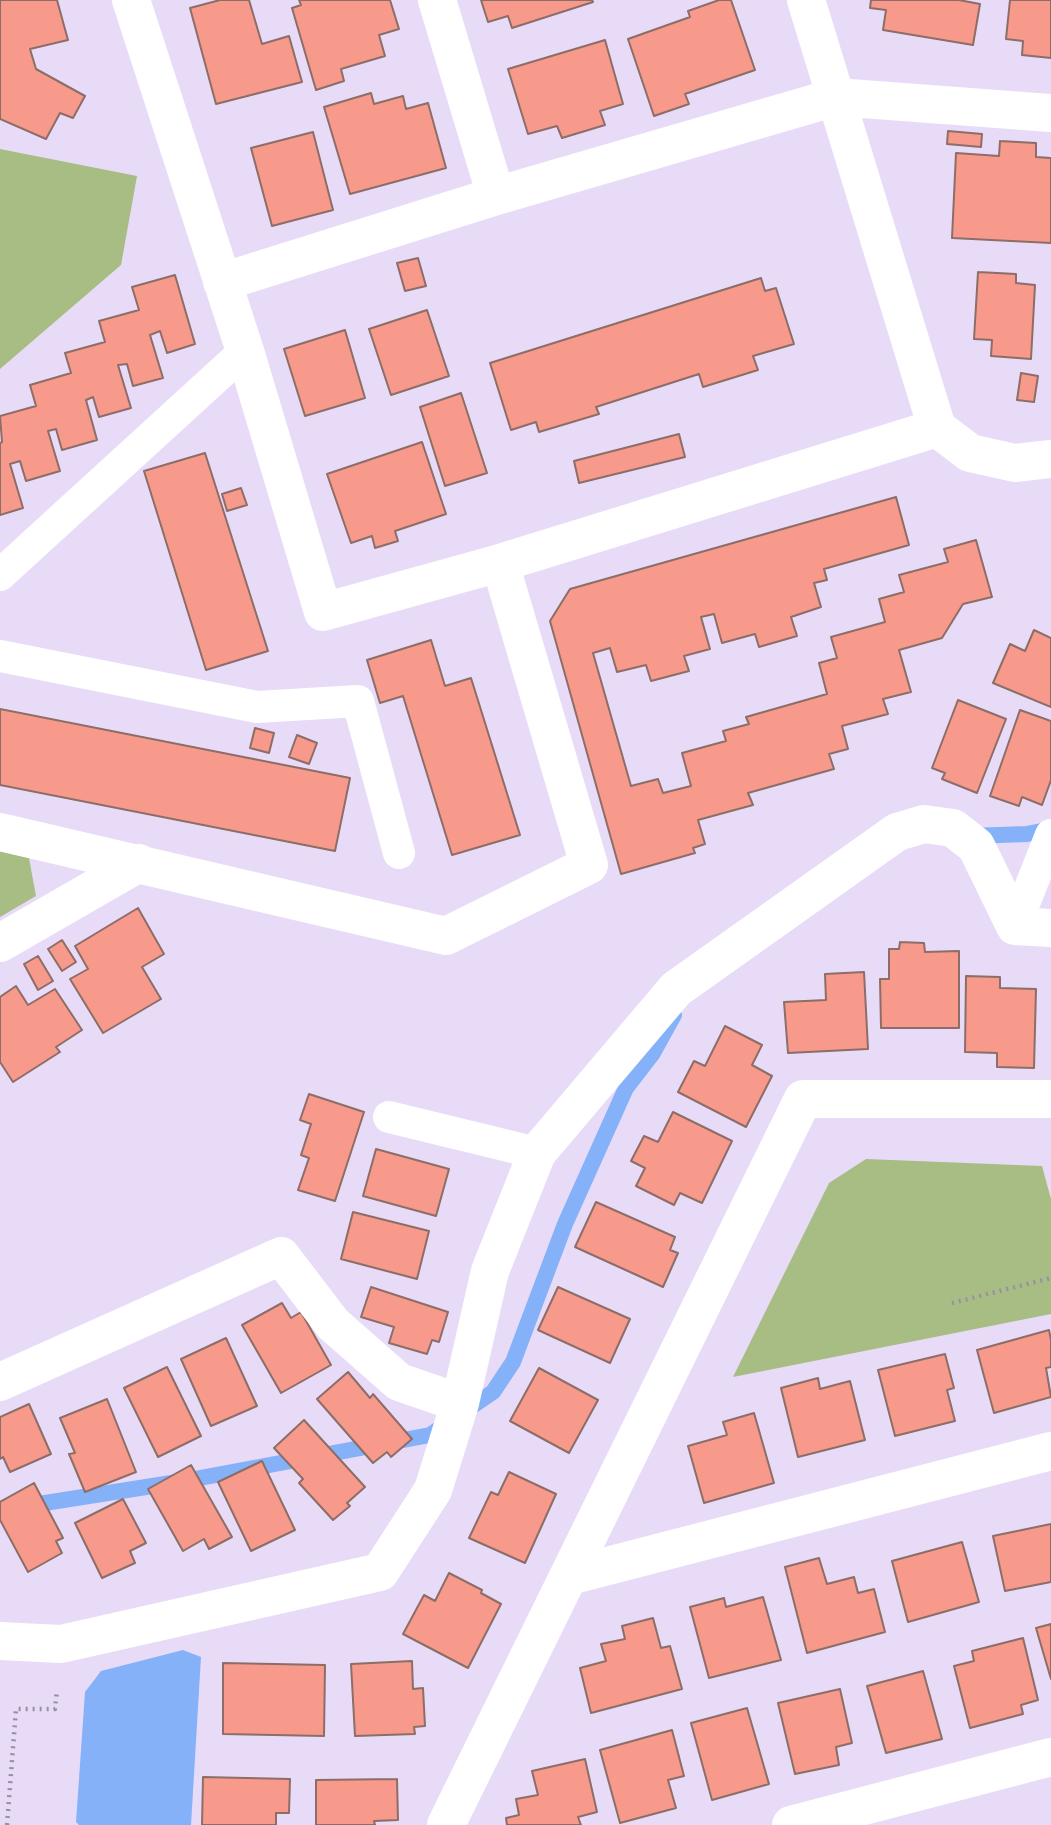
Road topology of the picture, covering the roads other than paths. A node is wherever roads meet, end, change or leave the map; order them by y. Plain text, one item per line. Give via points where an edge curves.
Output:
1 (131, 0) edge
2 (437, 0) edge
3 (806, 0) edge
4 (836, 97) junction
5 (1051, 113) edge
6 (496, 196) junction
7 (222, 282) junction
8 (244, 351) junction
9 (937, 428) junction
10 (1051, 459) edge
11 (500, 563) junction
12 (0, 575) edge
13 (0, 656) edge
14 (0, 832) edge
15 (1051, 835) edge
16 (399, 853) dead end
17 (139, 863) junction
18 (1033, 927) edge
19 (0, 943) edge
20 (1051, 1099) edge
21 (389, 1117) dead end
22 (537, 1153) junction
23 (0, 1382) edge
24 (460, 1403) junction
25 (1051, 1451) edge
26 (569, 1576) junction
27 (0, 1641) edge
28 (1051, 1757) edge
29 (446, 1825) edge
30 (791, 1825) edge

1 - 7 street
2 - 6 street
3 - 4 street
4 - 5 street
4 - 6 street
4 - 9 street
6 - 7 street
7 - 8 street
8 - 11 street via 323,612
8 - 12 lane
9 - 10 street via 970,453 1015,463
9 - 11 street
11 - 17 street via 589,865 446,936
13 - 16 lane via 257,707 358,701
14 - 17 street
15 - 18 lane
17 - 19 street
18 - 22 street via 976,846 953,828 924,824 897,832 676,989
20 - 26 street via 803,1099
21 - 22 lane
22 - 24 street via 490,1271
23 - 24 street via 281,1256 333,1324 400,1382
24 - 27 street via 433,1490 380,1572 61,1644
25 - 26 street
26 - 29 street
28 - 30 street

